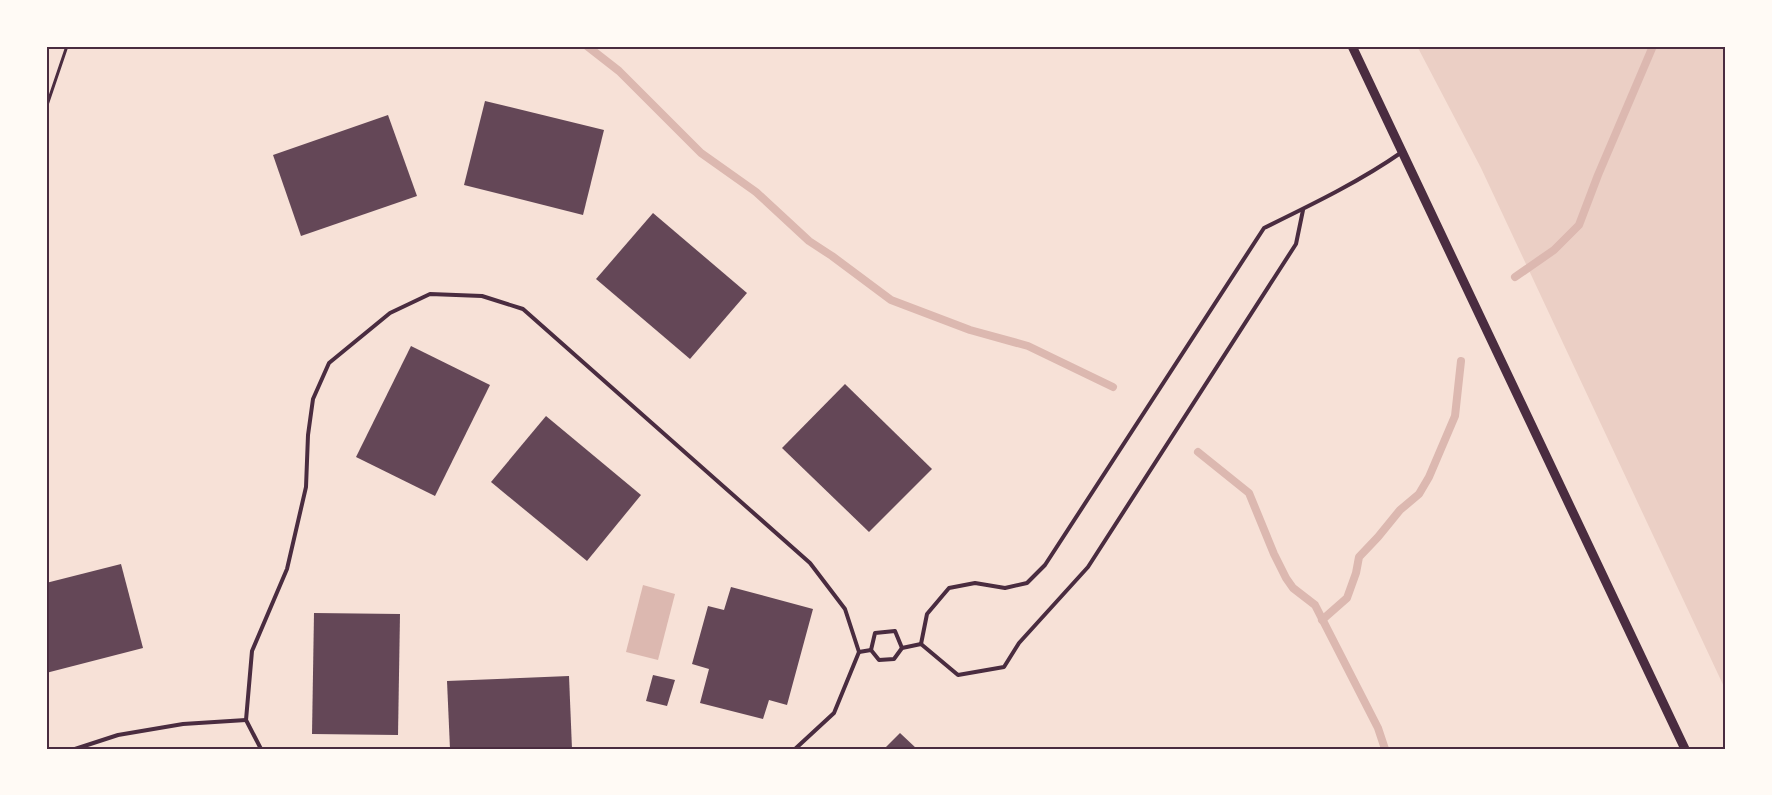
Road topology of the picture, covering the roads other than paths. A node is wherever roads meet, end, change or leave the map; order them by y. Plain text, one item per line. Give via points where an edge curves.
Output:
1 (1352, 46) edge
2 (1402, 152) junction
3 (1302, 210) junction
4 (921, 644) junction
5 (902, 648) junction
6 (871, 650) junction
7 (859, 652) junction
8 (246, 720) junction
9 (75, 749) edge
10 (261, 749) edge
11 (795, 749) edge
12 (1685, 749) edge

1 - 2 street
2 - 3 lane
2 - 12 street
3 - 4 lane via 1264,228 1045,565 1027,583 1005,588 975,583 949,588 927,614
3 - 4 lane via 1296,244 1088,567 1019,643 1004,668 958,674
4 - 5 lane
5 - 6 lane via 894,659 880,660
5 - 6 lane via 895,631 875,633
6 - 7 lane
7 - 8 lane via 845,609 810,563 522,309 482,296 430,294 390,313 329,363 313,399 306,487 286,569 252,651
7 - 11 lane via 834,713
8 - 9 lane via 183,724 118,735
8 - 10 lane

